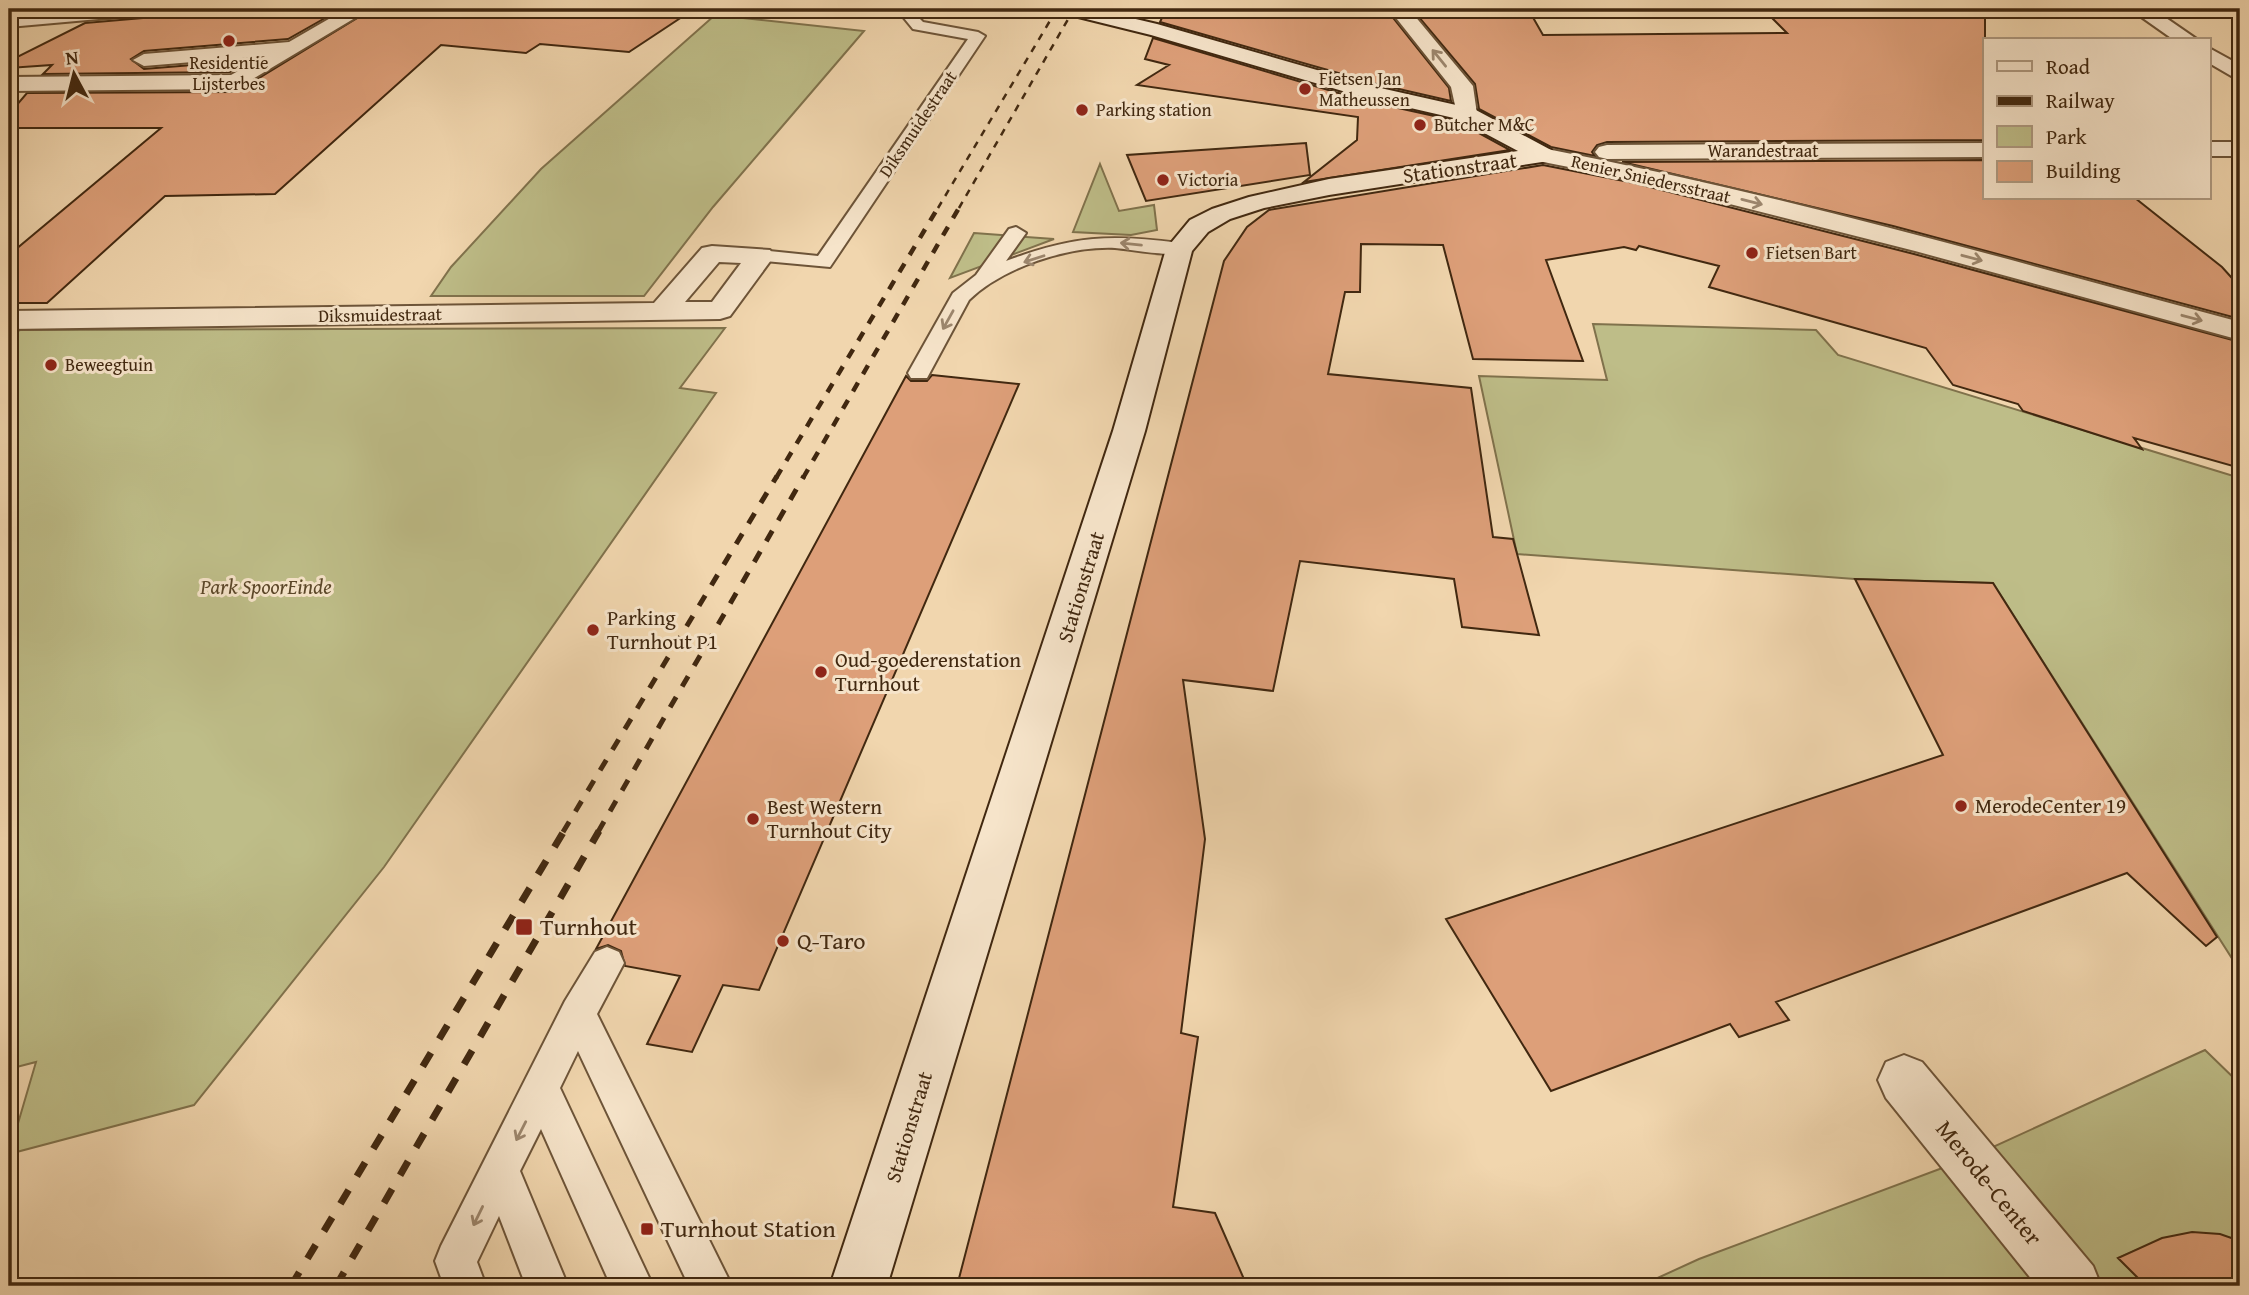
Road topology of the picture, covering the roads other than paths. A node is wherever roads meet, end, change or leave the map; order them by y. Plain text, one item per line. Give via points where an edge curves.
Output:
1 (166, 9) edge
2 (360, 9) edge
3 (915, 9) edge
4 (1069, 9) edge
5 (1399, 9) edge
6 (2140, 9) edge
7 (9, 23) edge
8 (2185, 38) edge
9 (296, 47) junction
10 (2210, 55) edge
11 (9, 71) edge
12 (2240, 75) edge
13 (9, 84) edge
14 (1466, 114) junction
15 (2210, 149) edge
16 (2240, 149) edge
17 (1983, 150) edge
18 (1542, 155) junction
19 (1016, 233) dead end
20 (1179, 249) junction
21 (760, 256) junction
22 (986, 275) junction
23 (662, 311) junction
24 (9, 320) edge
25 (2240, 331) edge
26 (919, 373) dead end
27 (607, 963) dead end
28 (578, 1013) junction
29 (1904, 1080) dead end
30 (542, 1090) junction
31 (500, 1172) junction
32 (461, 1274) edge
33 (547, 1286) edge
34 (632, 1286) edge
35 (711, 1286) edge
36 (858, 1286) edge
37 (2073, 1286) edge

1 - 7 lane
2 - 9 street
3 - 21 lane, Diksmuidestraat via 911,18 918,26 978,36 822,262
4 - 14 street, Renier Sniedersstraat
14 -> 5 street via 1462,86
6 - 8 street
9 - 11 street
9 - 13 street via 236,82
10 - 12 street
14 - 18 street, Renier Sniedersstraat
15 - 16 street
17 - 18 street, Warandestraat
18 - 20 street, Stationstraat via 1258,201 1199,226
18 -> 25 street, Renier Sniedersstraat via 1635,173 1871,232
19 - 22 lane
20 -> 22 lane via 1095,243
20 - 36 street, Stationstraat via 1129,431
21 - 23 street, Diksmuidestraat via 712,254
21 - 23 street, Diksmuidestraat via 720,310
22 -> 26 lane via 960,297
23 - 24 street, Diksmuidestraat
27 - 28 lane
28 - 30 lane
28 - 35 lane
29 - 37 street, Merode-Center
30 -> 31 lane
30 - 34 lane
31 -> 32 lane
31 - 33 lane

